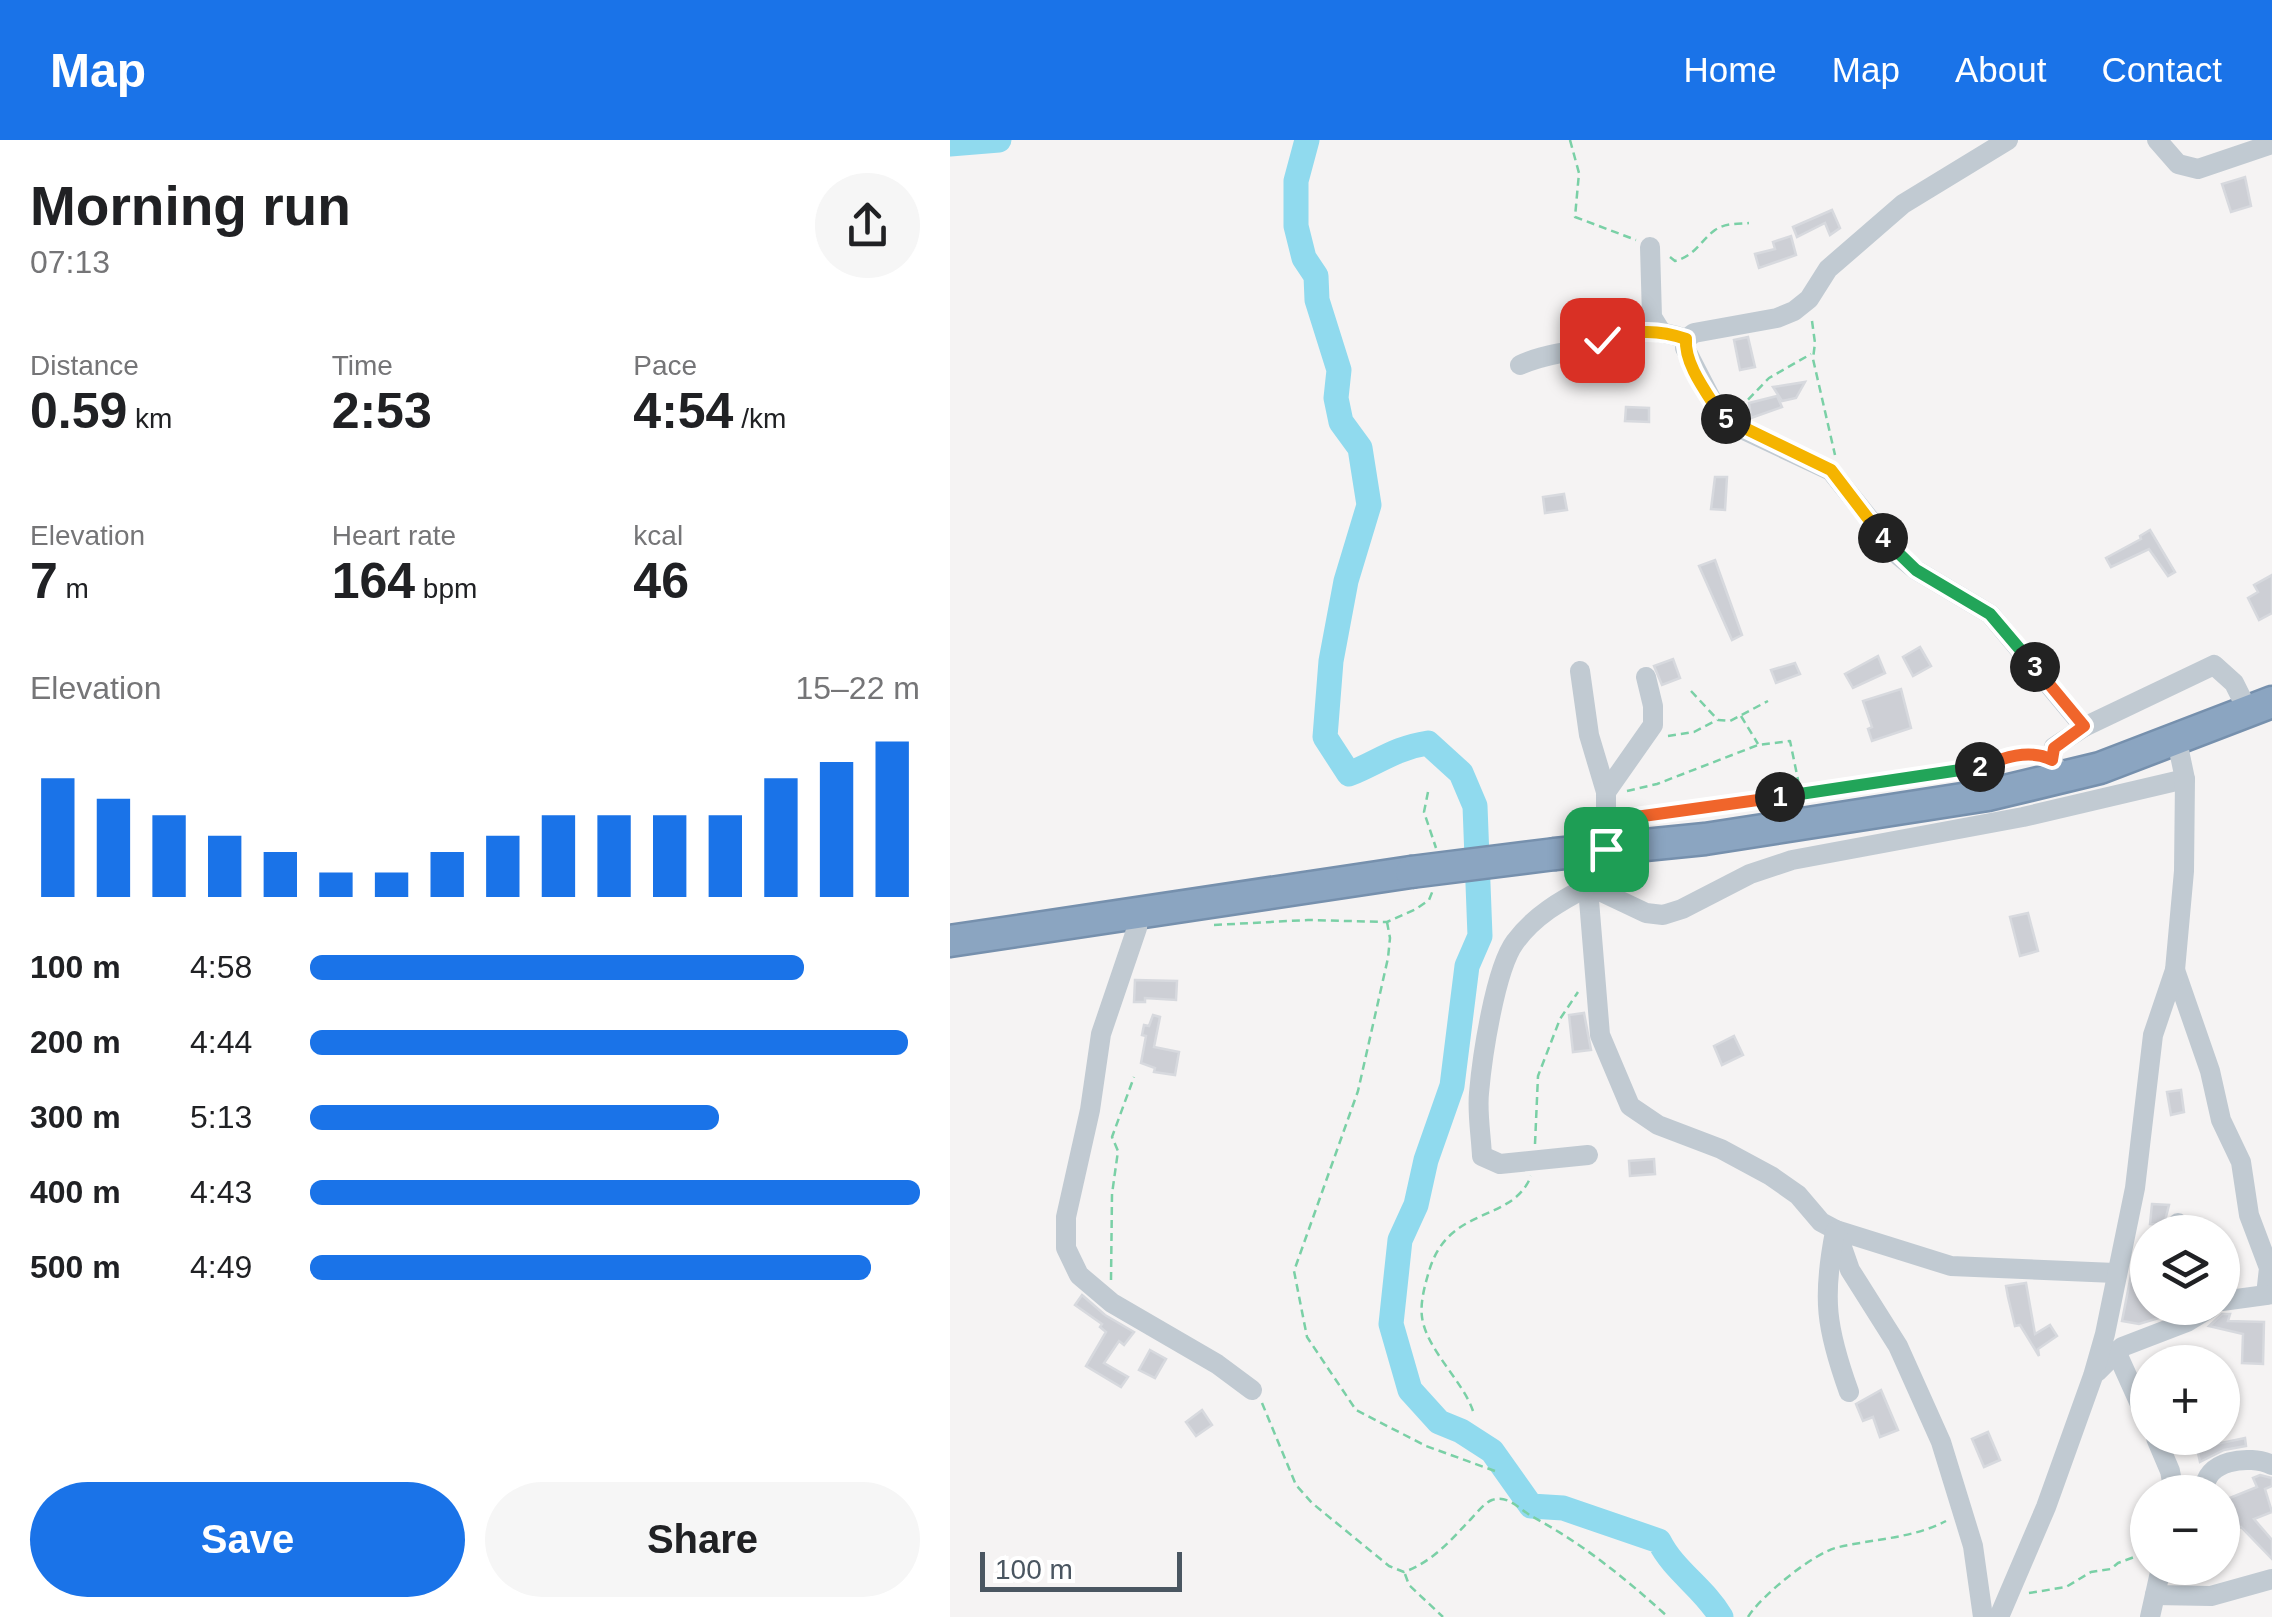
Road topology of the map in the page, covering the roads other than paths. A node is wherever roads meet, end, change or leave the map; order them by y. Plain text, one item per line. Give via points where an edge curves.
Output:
1 (2008, 140) edge
2 (2157, 140) edge
3 (2272, 144) edge
4 (1650, 247) road end
5 (1660, 330) junction
6 (1686, 339) junction
7 (1520, 366) dead end
8 (1580, 671) dead end
9 (1646, 677) dead end
10 (2260, 707) edge
11 (2084, 726) junction
12 (2176, 741) junction
13 (2056, 769) junction
14 (2185, 779) junction
15 (1594, 828) junction
16 (1588, 886) junction
17 (1138, 915) junction
18 (950, 941) edge
19 (2175, 970) junction
20 (1588, 1155) dead end
21 (1836, 1230) junction
22 (2116, 1273) junction
23 (2269, 1294) edge
24 (2240, 1298) edge
25 (2161, 1325) edge
26 (2116, 1350) junction
27 (2092, 1376) junction
28 (2130, 1382) edge
29 (1252, 1390) road end
30 (1850, 1392) dead end
31 (2272, 1465) edge
32 (2208, 1475) edge
33 (2272, 1579) edge
34 (2157, 1585) edge
35 (2155, 1595) junction
36 (1984, 1617) edge
37 (1999, 1617) edge
38 (2150, 1617) edge

1 - 6 street via 1902,204 1828,270 1794,311
2 - 3 street via 2178,164 2198,168
4 - 5 street via 1652,317
5 - 6 street
5 - 7 street via 1628,332
6 - 11 street via 1720,414 1831,470 1898,556 1990,614
8 - 15 street
9 - 15 street via 1653,725
10 - 11 street via 2214,665
10 - 12 highway
11 - 13 street via 2054,748
12 - 13 highway via 2100,768
12 - 14 street
13 - 15 highway via 1944,804 1705,839
14 - 16 street via 1792,860 1664,915
14 - 19 street
15 - 16 street
15 - 17 highway, bridge via 1411,872
16 - 20 street via 1532,922 1512,945 1500,972 1478,1095 1482,1156 1500,1164
16 - 21 street via 1600,1035 1630,1106 1771,1176
17 - 18 highway
17 - 29 street via 1101,1034 1066,1248 1079,1275 1112,1302
19 - 22 street via 2153,1035 2135,1188
19 - 23 street via 2218,1111 2241,1162 2250,1215 2270,1268
21 - 22 street via 1951,1266
21 - 30 street via 1826,1304
21 - 36 street via 1850,1270 1898,1346 1941,1442 1973,1546
22 - 27 street
23 - 24 street
25 - 26 street
26 - 27 street
26 - 28 street
27 - 37 street
31 - 32 street via 2248,1460
33 - 35 street via 2211,1596
34 - 35 street
35 - 38 street

